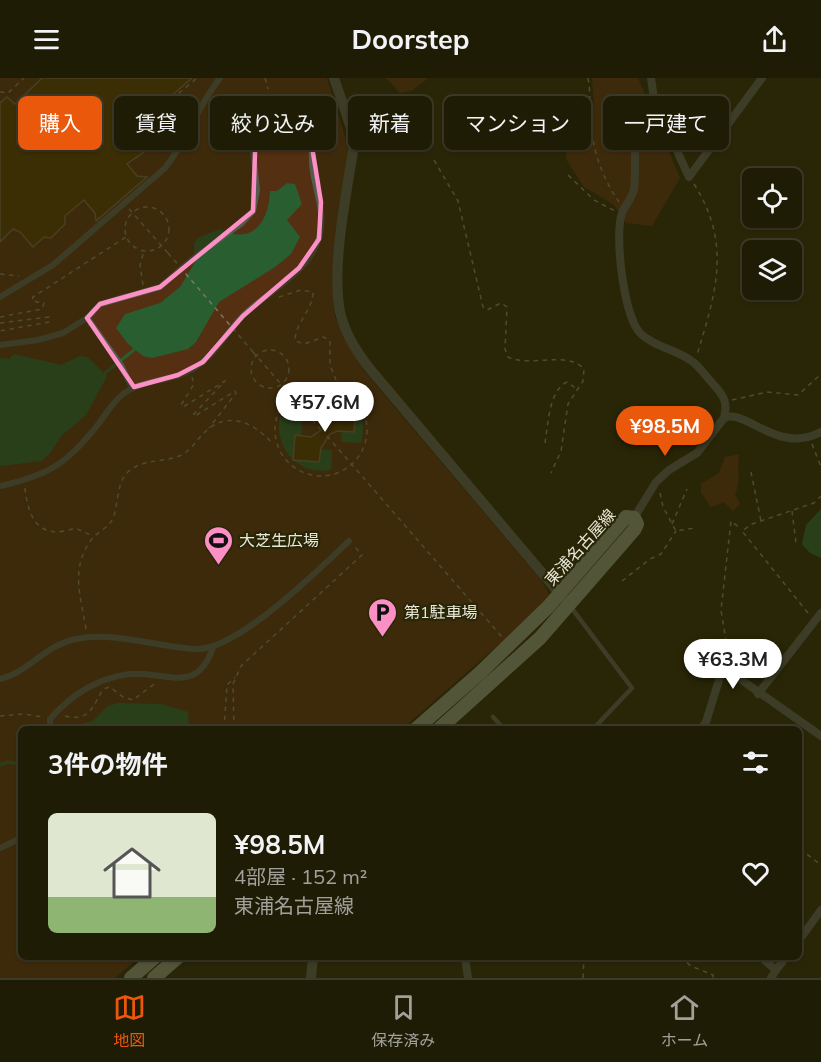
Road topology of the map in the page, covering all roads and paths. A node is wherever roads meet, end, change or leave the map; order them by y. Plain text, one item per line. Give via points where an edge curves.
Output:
1 (24, 78) edge
2 (197, 78) edge
3 (220, 78) edge
4 (265, 78) edge
5 (334, 78) edge
6 (588, 78) edge
7 (651, 78) edge
8 (762, 78) edge
9 (1, 94) edge
10 (176, 96) edge
11 (271, 96) edge
12 (654, 96) edge
13 (253, 150) edge
14 (310, 150) edge
15 (635, 150) edge
16 (677, 150) edge
17 (434, 160) dead end
18 (568, 176) dead end
19 (689, 177) junction
20 (124, 204) junction
21 (132, 212) junction
22 (622, 213) junction
23 (126, 237) junction
24 (162, 246) junction
25 (144, 251) junction
26 (0, 274) edge
27 (35, 278) junction
28 (144, 291) junction
29 (0, 297) edge
30 (265, 298) junction
31 (0, 317) edge
32 (87, 318) junction
33 (0, 323) edge
34 (0, 331) edge
35 (0, 345) edge
36 (257, 356) junction
37 (695, 364) junction
38 (190, 371) junction
39 (821, 374) edge
40 (336, 380) dead end
41 (281, 384) junction
42 (132, 388) junction
43 (578, 389) junction
44 (290, 394) junction
45 (726, 402) junction
46 (724, 418) junction
47 (321, 430) dead end
48 (821, 432) edge
49 (202, 435) junction
50 (327, 436) dead end
51 (809, 438) junction
52 (271, 442) dead end
53 (545, 443) dead end
54 (351, 463) junction
55 (821, 467) edge
56 (751, 472) dead end
57 (551, 473) dead end
58 (662, 476) junction
59 (24, 482) junction
60 (0, 486) edge
61 (687, 489) dead end
62 (821, 496) edge
63 (792, 511) junction
64 (634, 518) junction
65 (761, 521) junction
66 (672, 524) junction
67 (695, 528) dead end
68 (676, 531) junction
69 (742, 531) junction
70 (93, 537) junction
71 (349, 541) joint
72 (796, 543) dead end
73 (622, 582) dead end
74 (560, 594) junction
75 (570, 606) junction
76 (821, 613) edge
77 (815, 621) junction
78 (88, 637) junction
79 (505, 639) dead end
80 (213, 648) junction
81 (730, 670) junction
82 (236, 676) junction
83 (159, 677) junction
84 (0, 679) edge
85 (758, 694) junction
86 (58, 710) junction
87 (0, 716) edge
88 (494, 717) dead end
89 (50, 719) junction
90 (50, 726) edge
91 (224, 726) edge
92 (234, 726) edge
93 (419, 726) edge
94 (442, 726) edge
95 (502, 726) edge
96 (596, 726) edge
97 (703, 726) edge
98 (821, 736) edge
99 (18, 839) edge
100 (0, 848) edge
101 (802, 851) edge
102 (821, 865) edge
103 (821, 910) edge
104 (802, 936) edge
105 (152, 960) edge
106 (175, 960) edge
107 (313, 960) edge
108 (465, 960) edge
109 (584, 960) edge
110 (684, 960) edge
111 (762, 960) edge
112 (784, 960) edge
113 (774, 974) edge
114 (131, 978) edge
115 (154, 978) edge
116 (311, 978) edge
117 (468, 978) edge
118 (583, 978) edge
119 (713, 978) edge

1 - 9 path via 8,93
2 - 10 path
3 - 20 street via 175,155
4 - 11 path
5 - 74 street via 354,144 338,273 340,312 347,333 370,369
6 - 22 path via 597,159
7 - 12 street
8 - 19 street
13 - 28 street via 257,190 253,211 160,287
14 - 30 street via 322,217 319,238 309,256
15 - 22 street via 634,191
16 - 19 street
17 - 43 path via 458,201 483,307 487,310 501,303 507,307 508,357 529,363 560,360 581,365 585,374
18 - 22 path via 594,200
19 - 37 path via 704,200 717,247 716,293
20 - 21 path
20 - 27 street
21 - 23 path via 125,223
21 - 24 path
21 - 24 path via 146,207 162,213 169,231
22 - 37 street via 618,234 622,285 635,324 647,338
23 - 25 path via 131,245
23 - 31 path via 33,297 32,301 44,303 42,309
24 - 25 path via 152,252
24 - 36 path, bridge
25 - 28 path via 140,265
26 - 27 path
27 - 29 street
28 - 32 street via 100,304
30 - 38 street
30 - 40 path via 301,290 313,292 313,300 295,333 296,341 304,344 324,337 330,341 330,365
32 - 35 street via 63,333
32 - 42 street via 121,365
33 - 34 path via 49,318 49,322
36 - 41 path
36 - 41 path via 249,369 255,383 268,389
36 - 41 path via 274,350 285,355 289,368
37 - 45 street
38 - 42 street
38 - 49 path via 194,384 183,407 225,381 195,416 236,393
39 - 45 path via 798,395 767,392
41 - 44 path
42 - 59 street via 111,406 66,460
43 - 53 path via 567,382 560,387 550,411
43 - 57 path via 568,404 561,451
44 - 47 path
44 - 54 path via 325,383 353,397 367,419 367,441
44 - 54 path via 278,410 274,427 276,444 289,462 303,473 317,476 333,475
45 - 46 street
46 - 51 street via 737,416 763,431
46 - 58 street via 697,453
48 - 51 street
49 - 52 path via 222,420 230,420 258,428
49 - 70 path via 181,455 141,464 128,472 121,481 112,522
50 - 54 path
51 - 55 path
54 - 79 path
56 - 65 path
58 - 64 street
58 - 66 path via 665,482 659,497
59 - 60 street
59 - 70 path via 27,507 36,524 63,532 75,528
61 - 66 path
62 - 63 path via 814,503
63 - 65 path
63 - 72 path
64 - 74 main road, 東浦名古屋線 via 626,517
64 - 75 main road, 東浦名古屋線 via 634,530
65 - 69 path
66 - 68 path
67 - 68 path
68 - 73 path via 661,554
69 - 77 path
69 - 81 path via 731,521 721,610
70 - 78 path via 82,555 77,584
71 - 80 street via 249,629
71 - 82 path via 362,555 248,657
74 - 75 street
74 - 93 main road, 東浦名古屋線
75 - 94 main road, 東浦名古屋線
75 - 96 lane via 632,688
76 - 77 street
77 - 85 street
78 - 80 street via 195,650
78 - 84 street via 50,648
80 - 83 street via 208,660 192,675 176,679
81 - 85 street
81 - 97 street via 723,666
82 - 91 path via 227,685
82 - 92 path
83 - 86 street via 131,674 103,680
83 - 86 path via 152,689 133,700 110,687 104,689 97,705 82,717 64,715
85 - 98 street
86 - 89 street
87 - 89 path via 23,714
88 - 95 lane
89 - 90 street
99 - 100 street
101 - 102 path
103 - 104 street
105 - 114 main road
106 - 115 main road
107 - 116 street
108 - 117 street
109 - 118 path
110 - 119 path
111 - 113 street
112 - 113 street

